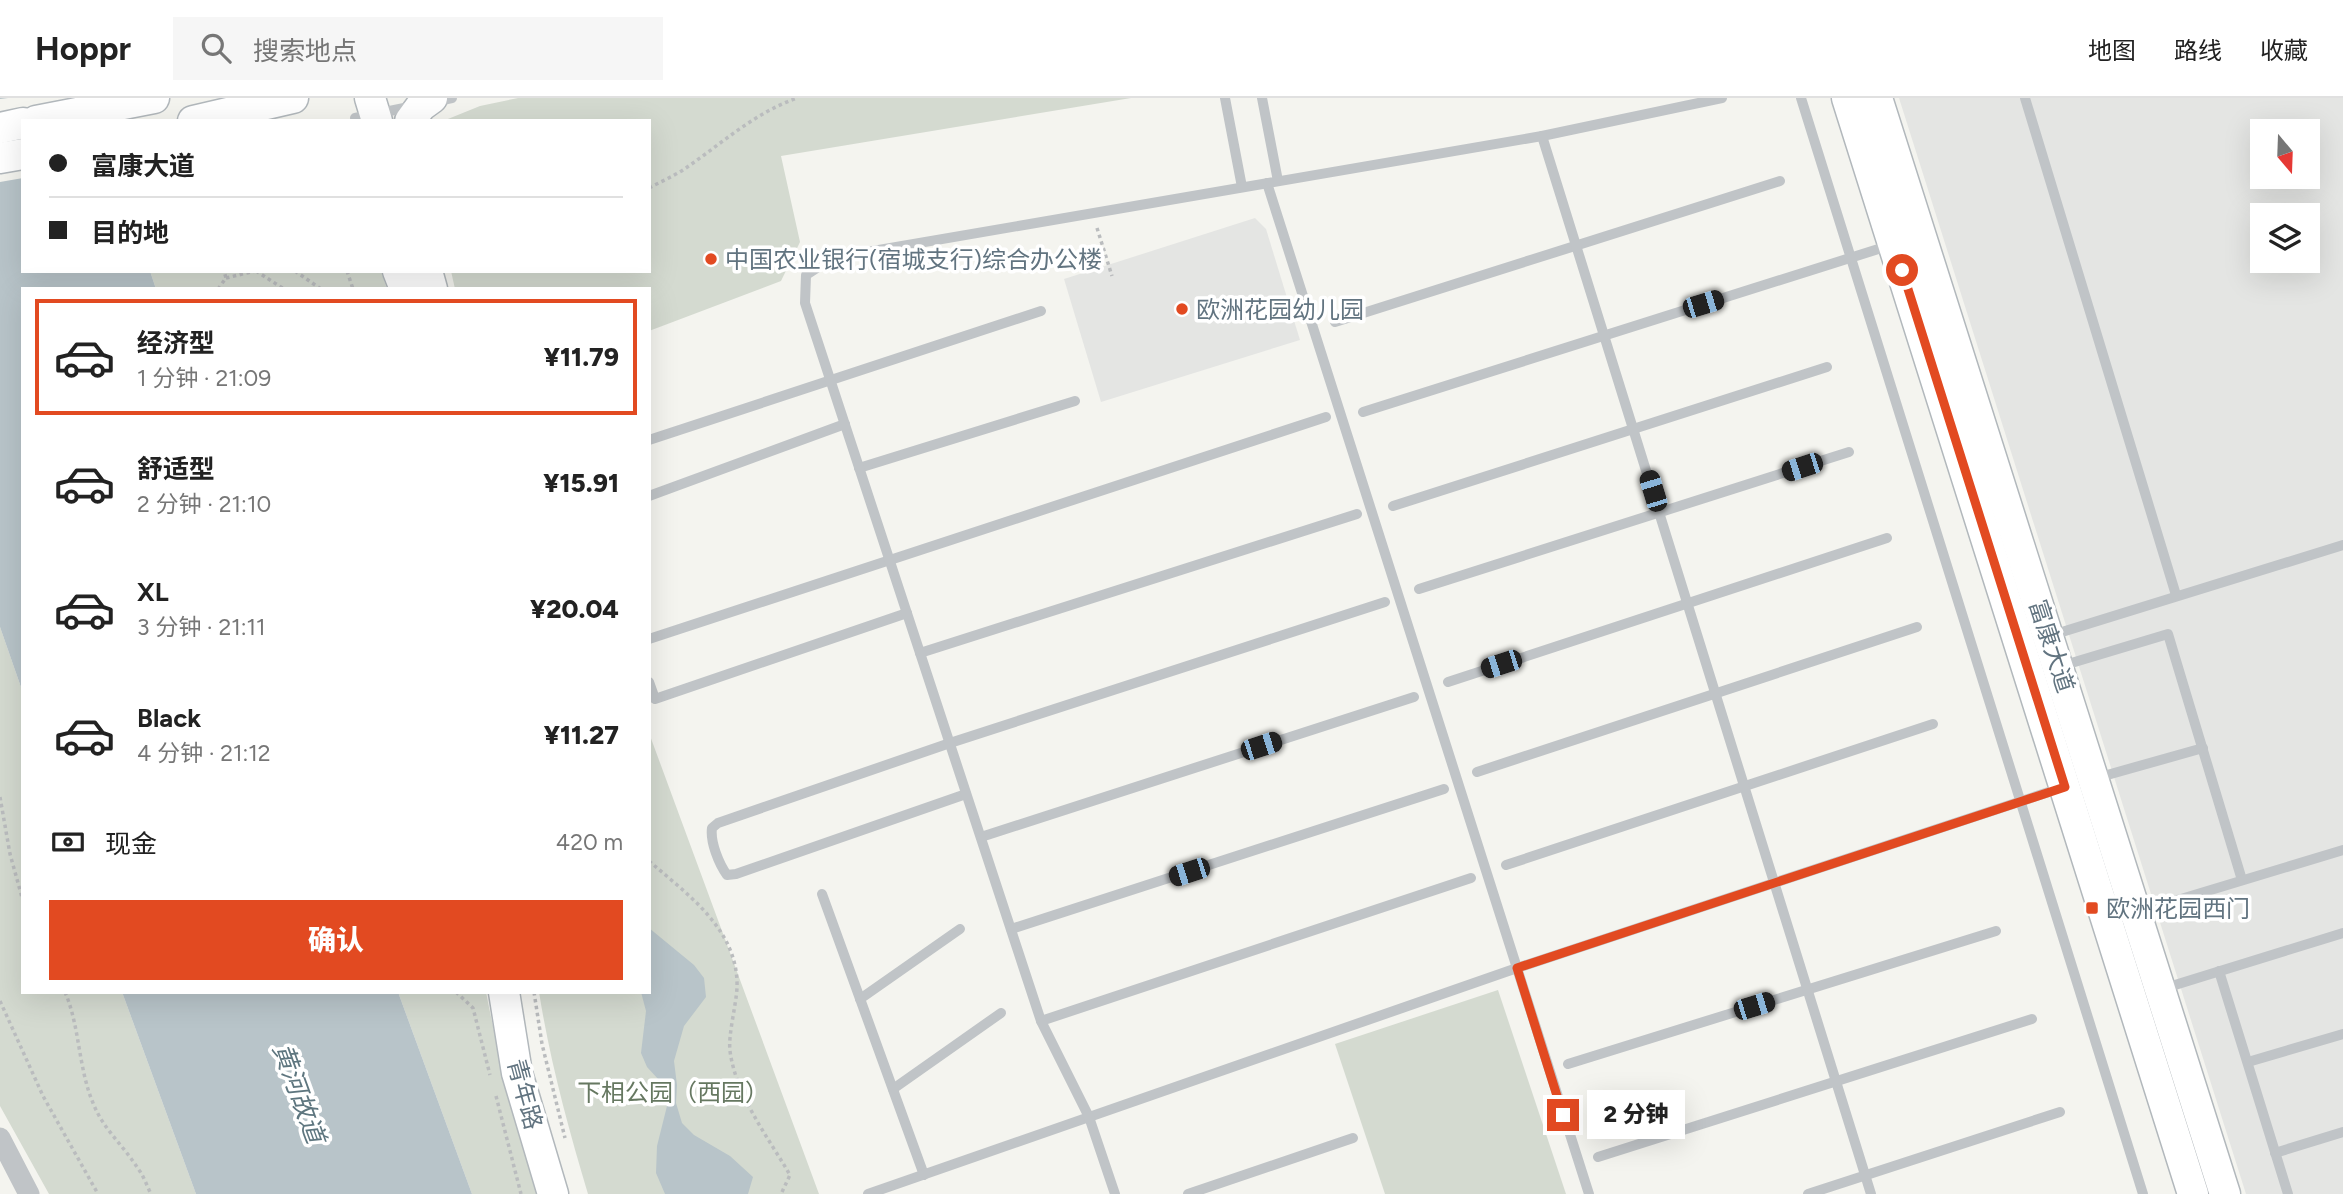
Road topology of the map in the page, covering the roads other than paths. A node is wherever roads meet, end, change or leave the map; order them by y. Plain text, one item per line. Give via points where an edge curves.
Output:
1 (293, 98) edge
2 (1225, 98) edge
3 (1262, 98) edge
4 (1722, 98) edge
5 (1801, 98) edge
6 (2025, 98) edge
7 (151, 99) edge
8 (1863, 104) edge
9 (430, 105) edge
10 (364, 112) edge
11 (46, 119) edge
12 (201, 119) edge
13 (21, 123) edge
14 (0, 128) edge
15 (1542, 136) junction
16 (21, 154) edge
17 (0, 158) edge
18 (1780, 181) dead end
19 (1272, 182) junction
20 (1242, 187) junction
21 (1894, 244) junction
22 (1576, 245) junction
23 (1851, 258) junction
24 (1041, 311) dead end
25 (1335, 323) dead end
26 (1604, 335) junction
27 (1827, 367) dead end
28 (830, 382) junction
29 (1075, 401) dead end
30 (1363, 412) dead end
31 (1326, 417) dead end
32 (845, 424) junction
33 (1633, 428) junction
34 (651, 439) edge
35 (1849, 452) dead end
36 (859, 468) junction
37 (651, 495) edge
38 (1392, 506) dead end
39 (1659, 512) junction
40 (1357, 514) dead end
41 (1888, 538) dead end
42 (2343, 545) edge
43 (889, 559) junction
44 (1419, 589) dead end
45 (2176, 596) junction
46 (1385, 602) dead end
47 (1688, 604) junction
48 (907, 613) junction
49 (1917, 627) dead end
50 (2049, 636) junction
51 (651, 638) edge
52 (920, 653) junction
53 (2044, 671) junction
54 (1448, 682) dead end
55 (651, 688) edge
56 (1716, 694) junction
57 (1415, 697) dead end
58 (1934, 724) dead end
59 (950, 743) junction
60 (2203, 748) junction
61 (1476, 772) dead end
62 (2080, 783) junction
63 (1744, 787) junction
64 (1444, 789) dead end
65 (966, 794) junction
66 (2021, 802) junction
67 (981, 837) junction
68 (2343, 850) edge
69 (1506, 865) dead end
70 (1471, 878) dead end
71 (2242, 880) junction
72 (1775, 885) junction
73 (822, 894) dead end
74 (2122, 917) junction
75 (960, 929) dead end
76 (1011, 929) junction
77 (1996, 931) dead end
78 (2343, 933) edge
79 (1517, 968) junction
80 (2219, 971) junction
81 (2161, 989) junction
82 (1807, 990) junction
83 (504, 994) edge
84 (522, 994) edge
85 (860, 999) junction
86 (1000, 1013) dead end
87 (2032, 1019) dead end
88 (1041, 1021) junction
89 (2343, 1034) edge
90 (2248, 1062) junction
91 (1569, 1064) dead end
92 (1836, 1081) junction
93 (893, 1089) junction
94 (2060, 1112) dead end
95 (1089, 1117) junction
96 (2343, 1132) edge
97 (0, 1138) edge
98 (1353, 1138) dead end
99 (2275, 1153) junction
100 (1598, 1157) dead end
101 (924, 1175) junction
102 (1865, 1175) junction
103 (29, 1194) edge
104 (553, 1194) edge
105 (569, 1194) edge
106 (868, 1194) edge
107 (1115, 1194) edge
108 (1188, 1194) edge
109 (1588, 1194) edge
110 (1808, 1194) edge
111 (1871, 1194) edge
112 (2143, 1194) edge
113 (2193, 1194) edge
114 (2225, 1194) edge
115 (2288, 1194) edge

1 - 12 street
2 - 20 lane
3 - 19 lane
4 - 15 lane
5 - 23 lane
6 - 45 lane
7 - 11 street
8 - 21 street, 富康大道
8 - 50 street, 富康大道
9 - 10 lane
13 - 14 street
15 - 19 lane
15 - 22 lane
16 - 17 street
18 - 22 lane
19 - 20 lane
19 - 79 lane
20 - 28 lane via 832,258 806,275 804,303
21 - 23 lane
21 - 53 street, 富康大道
22 - 25 lane
22 - 26 lane
23 - 26 lane
23 - 66 lane
24 - 28 lane
26 - 30 lane
26 - 33 lane
27 - 33 lane
28 - 32 lane
28 - 34 lane
29 - 36 lane
31 - 43 lane
32 - 36 lane
32 - 37 lane
33 - 38 lane
33 - 39 lane
35 - 39 lane
36 - 43 lane
39 - 44 lane
39 - 47 lane
40 - 52 lane
41 - 47 lane
42 - 45 lane
43 - 48 lane
43 - 51 lane
45 - 50 lane
46 - 59 lane
47 - 54 lane
47 - 56 lane
48 - 52 lane
48 - 55 lane via 655,699
49 - 56 lane
50 - 53 street, 富康大道
52 - 59 lane
53 - 60 lane via 2168,634
53 - 62 street, 富康大道
56 - 61 lane
56 - 63 lane
57 - 67 lane
58 - 63 lane
59 - 65 lane
59 - 65 lane via 718,823 711,835 722,869 727,875 736,874
60 - 62 lane
60 - 71 lane
62 - 66 lane
62 - 74 street, 富康大道
63 - 69 lane
63 - 72 lane
64 - 76 lane
65 - 67 lane
66 - 72 lane
66 - 112 lane
67 - 76 lane
68 - 71 lane
70 - 88 lane
71 - 74 lane
72 - 79 lane
72 - 82 lane
73 - 85 lane
74 - 81 street, 富康大道
74 - 113 street, 富康大道
75 - 85 lane
76 - 88 lane
77 - 82 lane
78 - 80 lane
79 - 95 lane
79 - 109 lane
80 - 81 lane
80 - 90 lane
81 - 114 street, 富康大道
82 - 91 lane
82 - 92 lane
83 - 104 street, 青年路 via 517,1073
84 - 105 street, 青年路 via 531,1051
85 - 93 lane
86 - 93 lane
87 - 92 lane
88 - 95 lane
89 - 90 lane
90 - 99 lane
92 - 100 lane
92 - 102 lane
93 - 101 lane
94 - 102 lane
95 - 101 lane
95 - 107 lane
96 - 99 lane
97 - 103 street
98 - 108 lane
99 - 115 lane
101 - 106 lane
102 - 110 lane
102 - 111 lane

